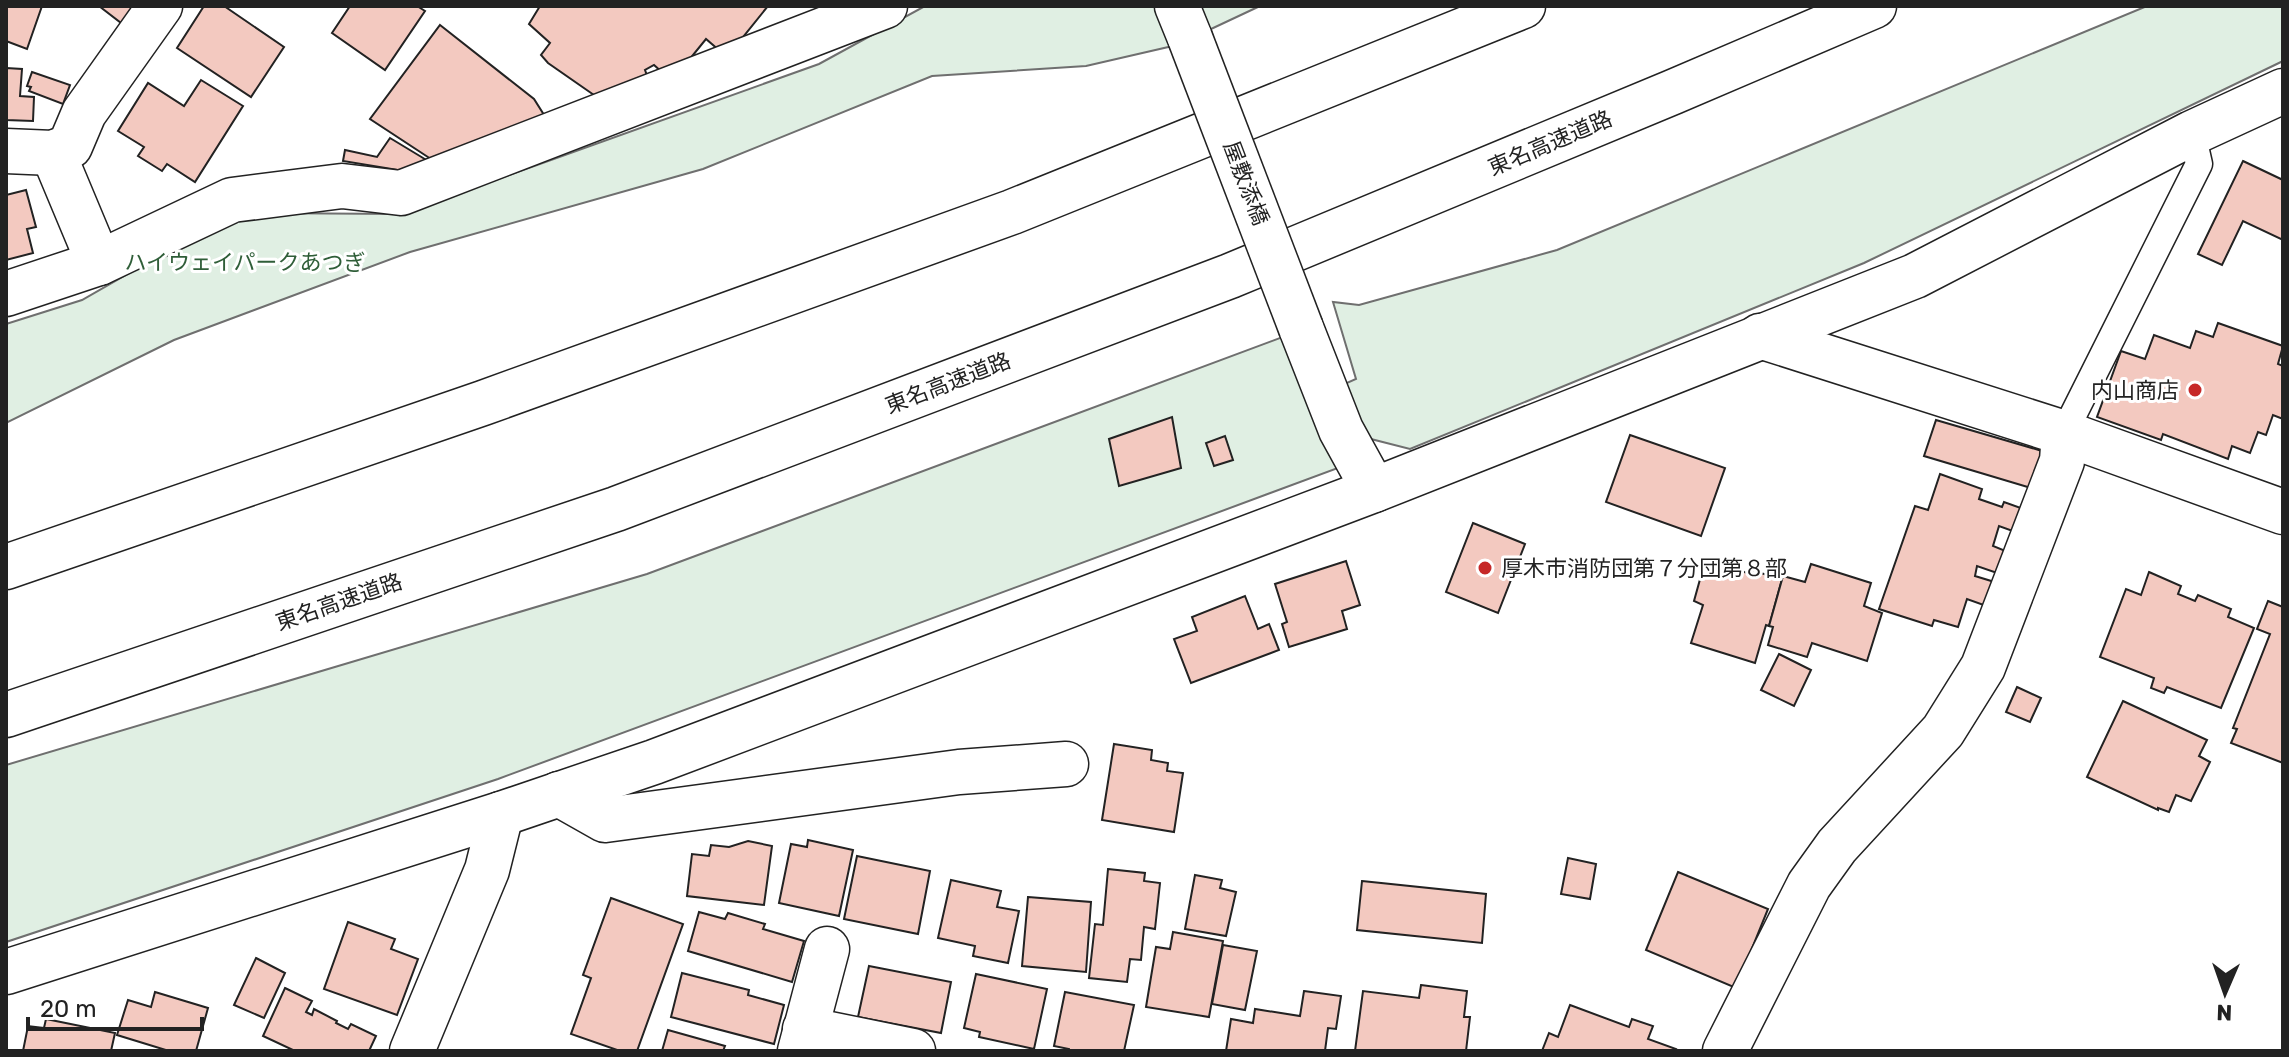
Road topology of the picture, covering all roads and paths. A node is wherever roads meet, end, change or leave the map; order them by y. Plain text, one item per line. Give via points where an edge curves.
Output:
1 (160, 6) edge
2 (885, 6) edge
3 (1523, 6) edge
4 (1874, 6) edge
5 (1183, 22) edge
6 (2283, 91) edge
7 (2192, 133) junction
8 (6, 151) edge
9 (53, 153) junction
10 (99, 263) junction
11 (6, 294) edge
12 (1760, 336) junction
13 (2064, 433) junction
14 (1374, 490) junction
15 (2283, 512) edge
16 (6, 567) edge
17 (6, 715) edge
18 (1066, 764) dead end
19 (559, 794) junction
20 (501, 814) junction
21 (827, 949) dead end
22 (6, 972) edge
23 (802, 1040) edge
24 (412, 1051) edge
25 (913, 1051) edge
26 (1725, 1051) edge

1 - 9 main road via 84,113 70,146
2 - 10 main road via 401,193 342,186 232,200
3 - 16 main road via 1012,212
4 - 17 main road, 東名高速道路 via 1200,287 616,509
5 - 14 main road, 屋敷添橋, bridge via 1341,430
6 - 7 main road
7 - 12 main road via 1915,276
7 - 13 lane via 2199,164
8 - 9 main road
9 - 10 main road
10 - 11 main road
12 - 13 main road
12 - 14 main road
13 - 15 main road
13 - 26 main road via 2062,461 1983,667 1943,731 1837,846 1809,885
14 - 19 main road
18 - 19 main road via 1015,783 959,772 605,820
19 - 20 main road
20 - 22 main road
20 - 24 main road via 487,870
21 - 23 main road
23 - 25 main road

